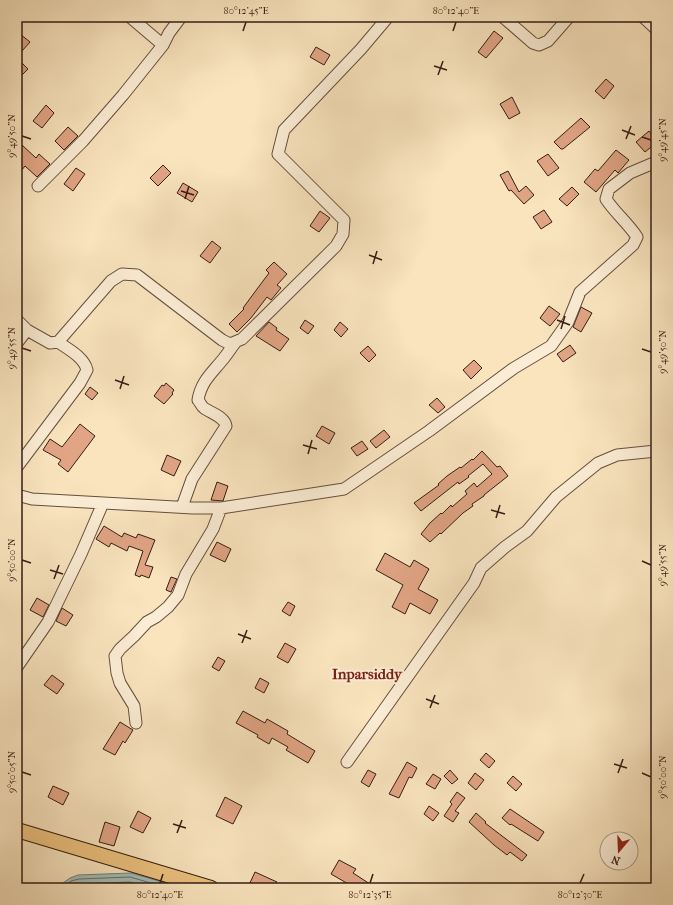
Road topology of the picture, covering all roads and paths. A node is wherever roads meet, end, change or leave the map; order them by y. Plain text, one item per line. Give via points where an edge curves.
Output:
1 (130, 17) edge
2 (181, 17) edge
3 (388, 17) edge
4 (503, 17) edge
5 (569, 17) edge
6 (643, 17) edge
7 (656, 29) edge
8 (163, 45) junction
9 (656, 162) edge
10 (38, 186) dead end
11 (17, 320) edge
12 (27, 330) junction
13 (58, 342) junction
14 (17, 343) edge
15 (235, 343) junction
16 (656, 451) edge
17 (17, 467) edge
18 (17, 495) edge
19 (103, 503) junction
20 (182, 507) junction
21 (221, 508) junction
22 (17, 667) edge
23 (136, 723) dead end
24 (347, 762) dead end
25 (17, 830) edge
26 (211, 888) edge

1 - 8 street
2 - 8 street
3 - 15 street via 284,130 278,154 344,220 343,234 331,252
4 - 5 street via 533,43 539,45 548,41
6 - 7 street
8 - 10 street via 83,141
9 - 21 street via 630,173 609,189 606,199 637,237 633,245 580,292 568,322 550,346 514,368 429,431 344,489
11 - 12 street
12 - 13 street via 50,343
12 - 14 street
13 - 15 street via 111,281 122,274 136,275 222,340 230,344
13 - 17 street via 74,353 85,364 87,370 80,384
15 - 20 street via 199,391 198,400 203,407 223,420 226,426 192,478
16 - 24 street via 617,455 598,463 556,497 527,531 481,568 474,583
18 - 19 street via 32,499
19 - 20 street
19 - 22 street via 48,622
20 - 21 street
21 - 23 street via 213,529 186,574 178,595 162,612 147,622 115,656 120,683 134,706
25 - 26 main road

